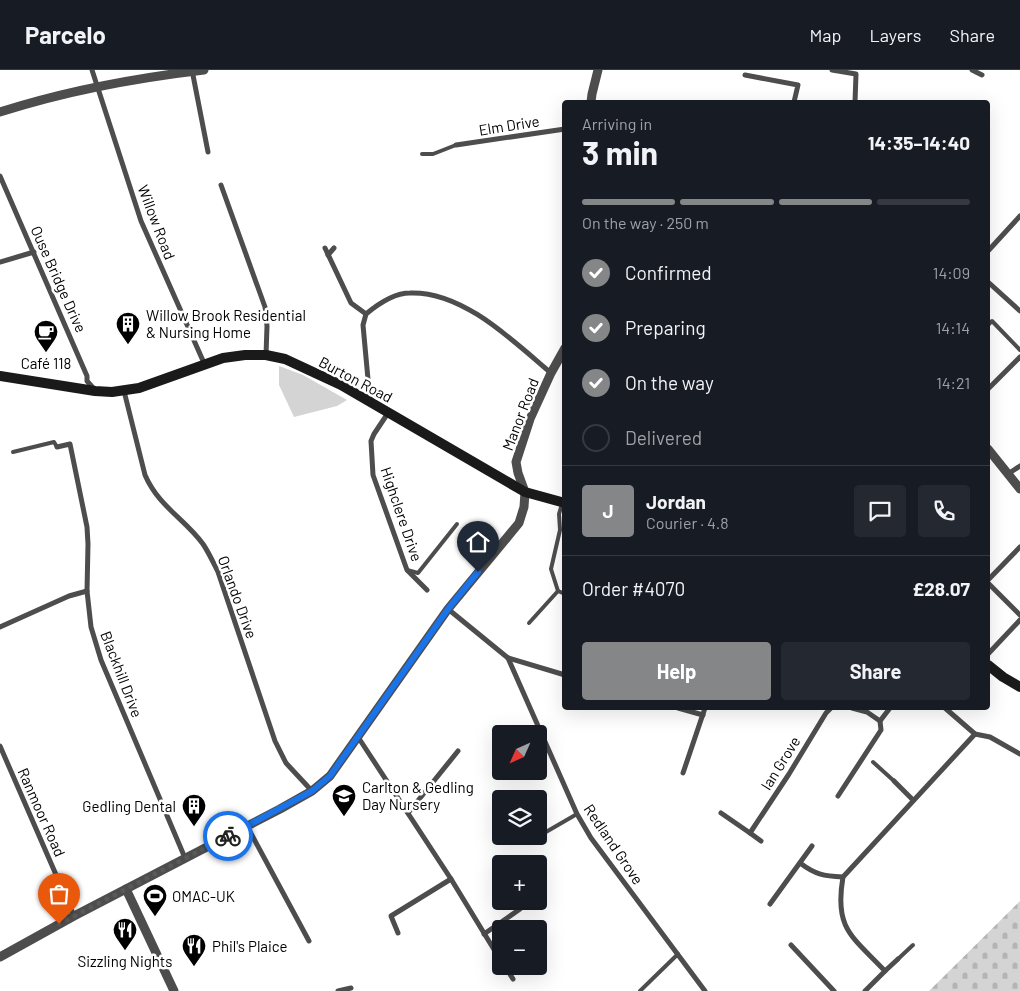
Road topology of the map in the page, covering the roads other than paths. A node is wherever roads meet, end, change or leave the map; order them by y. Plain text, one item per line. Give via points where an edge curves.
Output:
1 (92, 70) edge
2 (204, 70) edge
3 (598, 70) edge
4 (832, 70) edge
5 (972, 70) edge
6 (192, 71) edge
7 (982, 75) dead end
8 (745, 76) dead end
9 (97, 86) junction
10 (591, 100) edge
11 (794, 100) edge
12 (855, 100) edge
13 (0, 112) edge
14 (562, 128) edge
15 (456, 145) joint
16 (208, 152) dead end
17 (422, 154) dead end
18 (0, 176) edge
19 (221, 185) dead end
20 (1020, 216) edge
21 (325, 248) dead end
22 (334, 248) dead end
23 (990, 250) edge
24 (34, 252) junction
25 (328, 255) junction
26 (0, 262) edge
27 (990, 284) edge
28 (1020, 311) edge
29 (366, 314) junction
30 (990, 323) edge
31 (1020, 350) edge
32 (562, 353) edge
33 (266, 355) junction
34 (1020, 357) edge
35 (204, 363) junction
36 (551, 373) junction
37 (0, 376) edge
38 (990, 385) edge
39 (95, 391) junction
40 (124, 391) junction
41 (370, 401) junction
42 (388, 413) junction
43 (57, 446) joint
44 (13, 452) dead end
45 (990, 452) edge
46 (1020, 466) edge
47 (1008, 474) junction
48 (1020, 489) edge
49 (525, 492) junction
50 (562, 502) edge
51 (562, 507) edge
52 (456, 524) dead end
53 (1020, 547) edge
54 (407, 570) junction
55 (990, 579) edge
56 (990, 583) edge
57 (427, 590) dead end
58 (87, 591) junction
59 (558, 591) junction
60 (562, 593) edge
61 (448, 609) junction
62 (1020, 615) edge
63 (1020, 620) edge
64 (529, 623) dead end
65 (0, 627) edge
66 (990, 652) edge
67 (508, 658) junction
68 (990, 667) edge
69 (562, 674) edge
70 (1020, 687) edge
71 (685, 710) edge
72 (704, 710) edge
73 (829, 710) edge
74 (860, 710) edge
75 (888, 710) edge
76 (947, 710) edge
77 (703, 715) junction
78 (880, 721) junction
79 (975, 734) junction
80 (358, 737) junction
81 (0, 746) edge
82 (458, 751) dead end
83 (1020, 754) edge
84 (873, 762) dead end
85 (683, 773) dead end
86 (894, 781) joint
87 (312, 791) junction
88 (838, 796) dead end
89 (913, 800) junction
90 (408, 813) junction
91 (721, 813) dead end
92 (577, 814) junction
93 (247, 826) junction
94 (547, 831) edge
95 (750, 833) junction
96 (761, 841) dead end
97 (812, 846) dead end
98 (185, 858) junction
99 (800, 864) junction
100 (843, 877) junction
101 (451, 879) junction
102 (126, 889) junction
103 (770, 904) dead end
104 (519, 910) edge
105 (74, 916) junction
106 (398, 932) dead end
107 (484, 934) junction
108 (309, 941) dead end
109 (791, 945) dead end
110 (913, 946) dead end
111 (492, 947) edge
112 (678, 954) junction
113 (0, 957) edge
114 (898, 959) joint
115 (885, 971) junction
116 (511, 975) edge
117 (513, 979) dead end
118 (351, 988) dead end
119 (174, 991) edge
120 (338, 991) edge
121 (640, 991) edge
122 (705, 991) edge
123 (834, 991) edge
124 (865, 991) edge

1 - 9 street, Willow Road
2 - 6 street
3 - 10 street
4 - 12 street via 856,74
5 - 7 street
6 - 9 street
6 - 16 street
8 - 11 street via 798,85
9 - 13 street
9 - 35 street, Willow Road via 141,221
14 - 15 street, Elm Drive
15 - 17 lane via 433,154
18 - 24 street, Ouse Bridge Drive
19 - 33 street via 265,307
20 - 23 street
21 - 25 street
22 - 25 street
24 - 26 street
24 - 39 street, Ouse Bridge Drive
25 - 29 street via 351,303
27 - 28 street
29 - 36 street via 384,301 410,293 450,301 496,327
29 - 41 street via 363,325
30 - 31 lane via 992,321
32 - 36 street, Manor Road
33 - 35 main road, Burton Road via 223,358
33 - 41 main road, Burton Road via 310,370
34 - 38 street
35 - 40 main road, Burton Road
36 - 49 street, Manor Road via 530,419 516,462
37 - 39 main road, Burton Road
39 - 40 main road, Burton Road
40 - 87 street, Orlando Drive via 150,488 203,544 212,558 275,741 286,763
41 - 42 main road, Burton Road
42 - 49 main road, Burton Road
42 - 54 street, Highclere Drive via 371,441 373,474
43 - 44 lane via 54,442
43 - 58 street, Blackhill Drive via 70,444 88,544
45 - 47 street
46 - 47 street
47 - 48 street
49 - 50 main road, Burton Road
49 - 61 street via 519,523
51 - 59 lane via 551,569
52 - 54 lane via 418,573
53 - 55 street
54 - 57 street, Highclere Drive
56 - 62 street
58 - 65 street
58 - 98 street, Blackhill Drive via 91,627 101,660
59 - 60 lane
59 - 64 lane
61 - 67 street, Redland Grove
61 - 80 street
63 - 66 street
67 - 69 street
67 - 92 street, Redland Grove
68 - 70 main road
71 - 77 street
72 - 77 street
73 - 95 street, Ian Grove
74 - 78 street
75 - 78 street
76 - 79 street
77 - 85 street
78 - 88 street via 881,730
79 - 83 street
79 - 89 street
80 - 87 street via 330,776
80 - 90 street
81 - 105 street, Ranmoor Road
82 - 90 street
84 - 86 lane
86 - 89 street
87 - 93 street
89 - 100 street
90 - 101 street
91 - 95 street
92 - 94 lane
92 - 112 street, Redland Grove via 591,838
93 - 98 street
93 - 108 street
95 - 96 street
97 - 99 street
98 - 102 street
99 - 100 street via 812,872
99 - 103 street
100 - 115 street via 840,907 843,921 851,936
101 - 106 street via 391,916
101 - 107 street
102 - 105 street
102 - 119 street
104 - 107 street
105 - 113 street
107 - 111 street
109 - 123 street
110 - 114 lane
112 - 121 lane
112 - 122 street, Redland Grove
114 - 115 street
115 - 124 street
116 - 117 street
118 - 120 street

